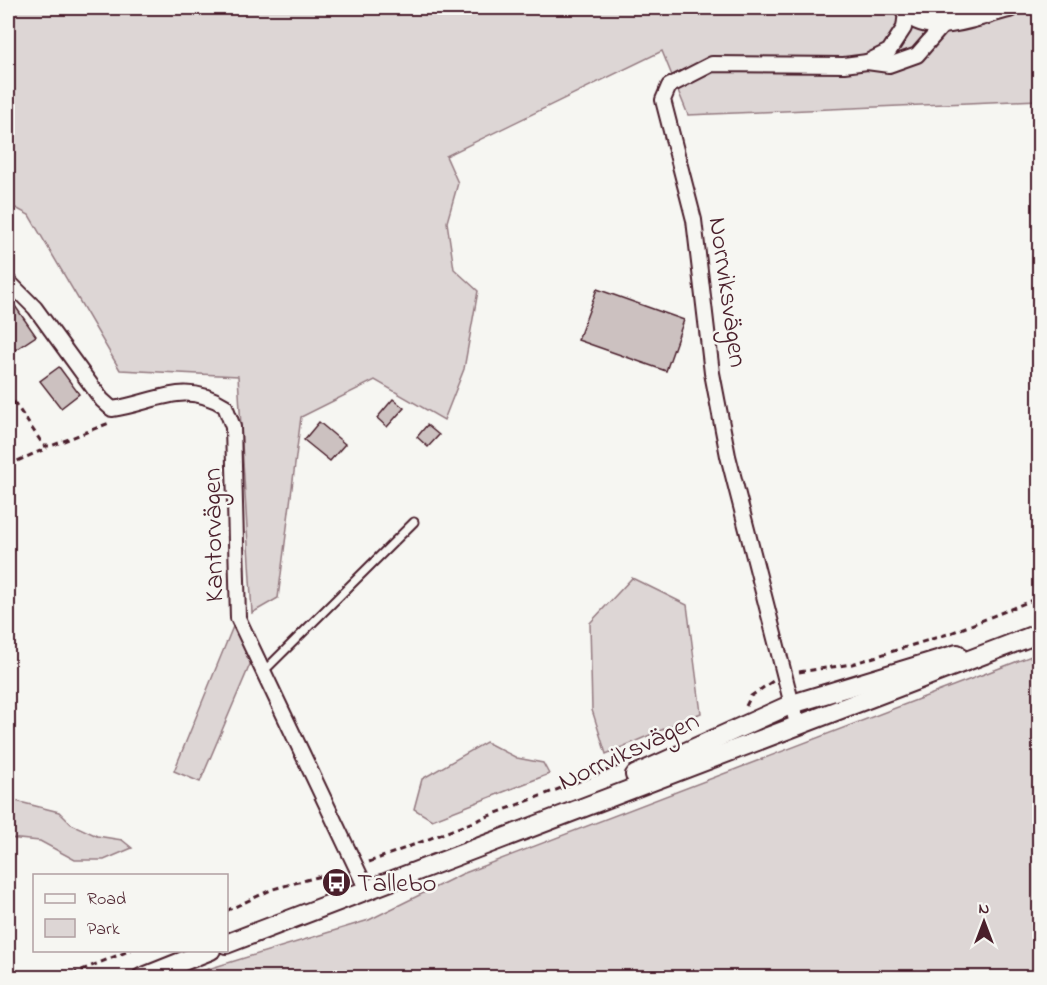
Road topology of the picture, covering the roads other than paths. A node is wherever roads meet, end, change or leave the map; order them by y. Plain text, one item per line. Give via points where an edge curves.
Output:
1 (965, 8) edge
2 (1009, 8) edge
3 (904, 10) edge
4 (944, 24) junction
5 (867, 62) junction
6 (8, 281) edge
7 (414, 522) dead end
8 (1040, 631) edge
9 (264, 671) junction
10 (928, 677) junction
11 (792, 704) junction
12 (797, 724) junction
13 (692, 765) junction
14 (520, 831) junction
15 (367, 890) junction
16 (228, 943) edge
17 (208, 952) edge
18 (141, 978) edge

1 - 4 street, Norrviksvägen
2 - 4 street, Norrviksvägen
3 - 4 street, Norrviksvägen via 916,19
3 - 5 street, Norrviksvägen via 904,28 889,51
4 - 5 street, Norrviksvägen via 916,55 889,65
5 - 11 street, Norrviksvägen via 712,64 669,86 663,100 694,220 712,373 728,456
6 - 9 street, Kantorvägen via 35,308 112,409 186,392 201,393 225,406 233,427 238,618
7 - 9 lane
8 - 10 street, Norrviksvägen
8 - 11 street, Norrviksvägen
9 - 15 street
10 - 12 street, Norrviksvägen
10 - 13 street, Norrviksvägen via 868,707 774,742
11 - 12 street, Norrviksvägen
11 - 14 street, Norrviksvägen
12 - 13 street, Norrviksvägen
13 - 14 street, Norrviksvägen
14 - 15 street, Norrviksvägen
15 - 16 street, Norrviksvägen
17 - 18 street

